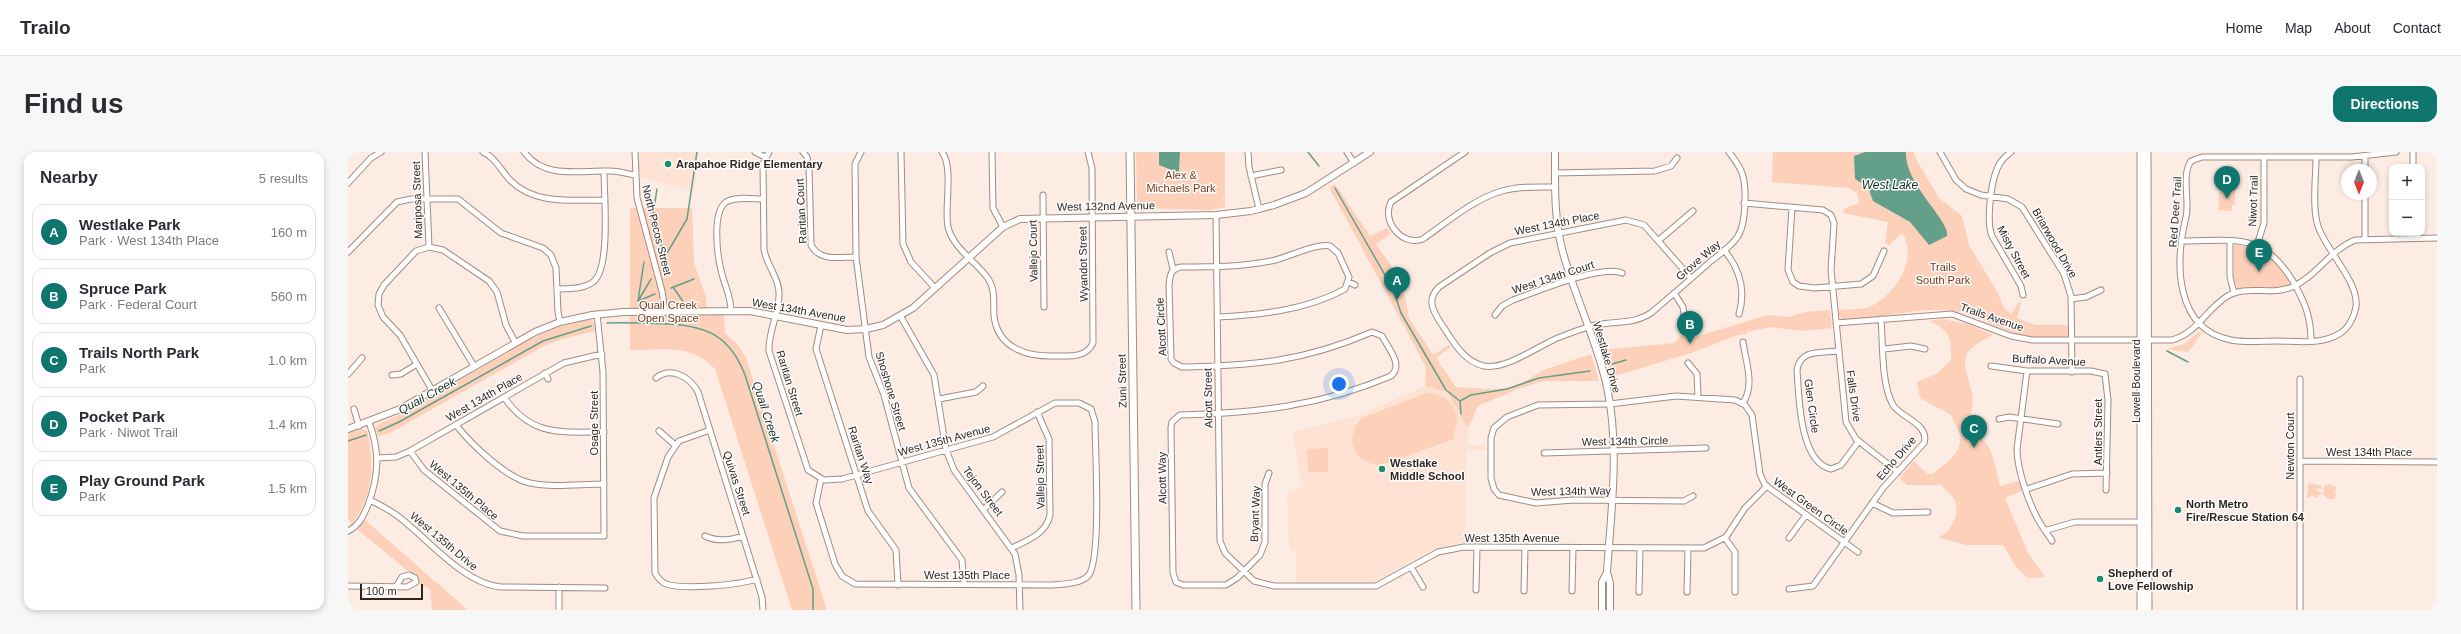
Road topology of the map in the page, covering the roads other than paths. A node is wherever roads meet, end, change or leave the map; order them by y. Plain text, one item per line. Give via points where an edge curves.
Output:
1 (381, 152) edge
2 (425, 152) edge
3 (483, 152) edge
4 (524, 152) edge
5 (635, 152) edge
6 (755, 152) edge
7 (769, 152) edge
8 (803, 152) edge
9 (860, 152) edge
10 (901, 152) edge
11 (942, 152) edge
12 (992, 152) edge
13 (1088, 152) edge
14 (1130, 152) edge
15 (1248, 152) edge
16 (1347, 152) edge
17 (1370, 152) edge
18 (1465, 152) edge
19 (1555, 152) edge
20 (1729, 152) edge
21 (1940, 152) edge
22 (2011, 152) edge
23 (2141, 152) edge
24 (2147, 152) edge
25 (2396, 152) edge
26 (2413, 152) edge
27 (2365, 156) junction
28 (765, 157) junction
29 (2264, 157) junction
30 (2316, 157) junction
31 (1677, 158) dead end
32 (1354, 163) junction
33 (2365, 164) edge
34 (2413, 164) edge
35 (1281, 170) dead end
36 (604, 171) junction
37 (1555, 173) junction
38 (635, 175) junction
39 (1251, 176) junction
40 (348, 182) edge
41 (1555, 187) junction
42 (1043, 196) dead end
43 (1992, 196) junction
44 (426, 198) junction
45 (763, 199) junction
46 (604, 200) junction
47 (2365, 200) edge
48 (1744, 203) junction
49 (1792, 207) junction
50 (1259, 209) junction
51 (1693, 211) dead end
52 (1216, 215) junction
53 (1092, 216) junction
54 (1131, 216) junction
55 (1043, 217) junction
56 (1003, 226) junction
57 (1559, 232) junction
58 (2413, 236) edge
59 (2437, 238) edge
60 (2365, 239) junction
61 (1659, 240) junction
62 (2182, 241) junction
63 (2230, 241) junction
64 (2257, 245) junction
65 (429, 247) junction
66 (1724, 250) junction
67 (1884, 251) dead end
68 (348, 252) edge
69 (1169, 252) dead end
70 (2334, 254) junction
71 (856, 257) junction
72 (969, 257) junction
73 (1216, 267) junction
74 (1173, 269) junction
75 (1622, 273) dead end
76 (1691, 278) junction
77 (1572, 280) junction
78 (1349, 282) junction
79 (1355, 284) dead end
80 (1796, 284) junction
81 (2295, 286) junction
82 (1832, 287) junction
83 (557, 288) junction
84 (935, 288) junction
85 (1792, 289) dead end
86 (2101, 290) dead end
87 (2234, 292) junction
88 (1674, 293) junction
89 (2023, 295) dead end
90 (2071, 299) junction
91 (1044, 307) dead end
92 (439, 308) dead end
93 (731, 311) junction
94 (665, 312) junction
95 (597, 314) junction
96 (776, 314) junction
97 (1739, 314) dead end
98 (1495, 315) dead end
99 (1217, 316) junction
100 (901, 317) junction
101 (1881, 319) junction
102 (560, 322) junction
103 (1836, 323) junction
104 (2199, 324) junction
105 (821, 325) junction
106 (1589, 327) junction
107 (866, 329) junction
108 (1686, 329) dead end
109 (2311, 341) junction
110 (515, 342) junction
111 (1743, 342) dead end
112 (2072, 342) junction
113 (2144, 342) junction
114 (1884, 349) junction
115 (1925, 349) dead end
116 (1838, 351) junction
117 (602, 354) junction
118 (362, 358) dead end
119 (348, 362) edge
120 (1688, 363) dead end
121 (417, 364) junction
122 (474, 366) junction
123 (1218, 366) junction
124 (1991, 366) dead end
125 (353, 367) junction
126 (2027, 371) junction
127 (2072, 372) junction
128 (2107, 372) joint
129 (545, 373) junction
130 (348, 374) edge
131 (392, 375) dead end
132 (548, 378) dead end
133 (656, 378) dead end
134 (2300, 379) dead end
135 (983, 386) dead end
136 (432, 390) junction
137 (504, 397) junction
138 (1698, 397) junction
139 (939, 399) junction
140 (1743, 403) junction
141 (1610, 404) junction
142 (354, 409) dead end
143 (1037, 412) junction
144 (1218, 414) junction
145 (1999, 419) dead end
146 (2021, 419) junction
147 (369, 422) junction
148 (2058, 424) dead end
149 (456, 425) junction
150 (359, 426) junction
151 (348, 429) edge
152 (710, 430) junction
153 (659, 431) dead end
154 (604, 432) junction
155 (1858, 441) junction
156 (675, 445) junction
157 (1706, 448) dead end
158 (946, 450) junction
159 (410, 451) junction
160 (1614, 452) junction
161 (1544, 453) dead end
162 (378, 458) junction
163 (901, 461) junction
164 (2300, 461) junction
165 (2437, 462) edge
166 (1832, 469) junction
167 (1898, 472) junction
168 (1270, 473) dead end
169 (2107, 473) junction
170 (856, 474) junction
171 (1834, 476) dead end
172 (820, 479) junction
173 (604, 484) junction
174 (1766, 486) junction
175 (2027, 489) junction
176 (2106, 490) dead end
177 (1002, 492) dead end
178 (1693, 496) dead end
179 (370, 500) junction
180 (1611, 500) junction
181 (1872, 504) junction
182 (983, 510) junction
183 (1928, 512) dead end
184 (1806, 515) junction
185 (2145, 522) junction
186 (2047, 530) junction
187 (348, 531) edge
188 (604, 532) joint
189 (705, 536) dead end
190 (743, 536) junction
191 (1725, 538) junction
192 (1790, 538) dead end
193 (2052, 541) dead end
194 (1844, 542) junction
195 (1477, 547) junction
196 (1012, 548) junction
197 (1524, 548) junction
198 (1572, 548) junction
199 (1608, 548) junction
200 (1640, 549) junction
201 (1688, 549) junction
202 (1858, 552) dead end
203 (1411, 567) junction
204 (1244, 572) junction
205 (1607, 572) junction
206 (1088, 576) joint
207 (757, 579) junction
208 (964, 584) junction
209 (1019, 584) junction
210 (1174, 584) joint
211 (396, 585) dead end
212 (898, 585) junction
213 (348, 586) edge
214 (559, 587) junction
215 (1423, 587) dead end
216 (604, 588) dead end
217 (1789, 589) dead end
218 (1476, 590) dead end
219 (1524, 591) dead end
220 (1572, 591) dead end
221 (1639, 592) dead end
222 (1688, 592) dead end
223 (1735, 592) dead end
224 (559, 610) edge
225 (763, 610) edge
226 (1020, 610) edge
227 (1136, 610) edge
228 (1602, 610) edge
229 (1610, 610) edge
230 (2141, 610) edge
231 (2148, 610) edge
232 (2300, 610) edge

1 - 40 street via 371,158
2 - 44 street, Mariposa Street
3 - 46 street via 493,159 513,183 529,193 553,200
4 - 36 street via 536,165 548,170
5 - 38 street, North Pecos Street
6 - 28 street
7 - 28 street
8 - 71 street, Raritan Court via 809,166 811,245 824,257
9 - 71 street, Shoshone Street via 855,160
10 - 84 street via 903,244 911,262
11 - 72 street via 946,162 948,228 954,240
12 - 56 street via 994,208
13 - 53 street, Wyandot Street via 1092,168
14 - 54 main road, Zuni Street
15 - 39 street
16 - 32 street
17 - 32 street, West 132nd Avenue
18 - 41 street via 1391,202 1388,208 1389,218 1405,239 1423,239 1480,200 1497,192
19 - 37 street, Westlake Drive
20 - 48 street, Grove Way via 1744,178
21 - 43 street, Briarwood Drive via 1961,185 1975,194
22 - 43 street, Misty Street via 1997,169
23 - 113 main road, Lowell Boulevard
24 - 113 main road, Lowell Boulevard
25 - 27 street, Red Deer Trail
26 - 34 street
27 - 30 street, Red Deer Trail
27 - 33 street
28 - 45 street, Raritan Street
29 - 30 street, Red Deer Trail
29 - 62 street, Red Deer Trail via 2190,159 2187,171 2187,211
29 - 64 street, Niwot Trail via 2264,223
30 - 70 street via 2318,225
31 - 37 street via 1671,166 1655,172
32 - 50 street, West 132nd Avenue via 1306,193
35 - 39 street
36 - 38 street
36 - 46 street
37 - 41 street, Westlake Drive
38 - 94 street, North Pecos Street via 637,198 662,291
39 - 50 street
41 - 57 street, Westlake Drive
42 - 55 street, Vallejo Court
43 - 89 street, Misty Street via 1990,233 2021,286
43 - 90 street, Briarwood Drive via 2014,201 2027,213 2064,274
44 - 65 street, Mariposa Street
44 - 68 street via 397,202
44 - 83 street via 451,198 462,201 502,233 545,250 555,263
45 - 93 street via 730,200 722,206 718,214 718,256 730,293
45 - 96 street, Raritan Street via 765,257 779,290
46 - 83 street via 604,257 600,274 592,283 583,287
47 - 60 street
48 - 49 street
48 - 66 street, Grove Way via 1739,235
49 - 80 street via 1788,270
49 - 82 street via 1834,213
50 - 52 street, West 132nd Avenue
51 - 61 street
52 - 54 street, West 132nd Avenue
52 - 73 street, Alcott Street
53 - 54 street, West 132nd Avenue
53 - 55 street, West 132nd Avenue
53 - 72 street, Wyandot Street via 1094,332 1093,342 1087,351 1078,356 1041,357 1016,349 996,325 993,292 989,280
54 - 227 main road, Zuni Street
55 - 56 street, West 132nd Avenue via 1020,219
55 - 91 street, Vallejo Court
56 - 72 street, West 132nd Avenue
57 - 61 street, West 134th Place via 1632,220 1644,225
57 - 77 street, Westlake Drive
57 - 106 street, West 134th Place via 1502,246 1439,287 1432,298 1432,307 1461,352 1485,366 1507,363 1545,343
58 - 59 street
58 - 60 street
60 - 70 street via 2351,242
61 - 76 street, West 134th Place
62 - 63 street
62 - 104 street, Red Deer Trail via 2183,295 2188,310
63 - 64 street
63 - 87 street via 2230,277
64 - 81 street via 2281,262
65 - 110 street via 443,250 492,284 506,325
65 - 121 street via 413,253 384,284 378,297 381,312 400,335
66 - 76 street, Grove Way
66 - 97 street via 1738,270 1742,304
67 - 82 street via 1875,272 1867,281
69 - 74 street, Alcott Circle
70 - 81 street
70 - 109 street via 2356,296 2354,315 2348,326 2337,335 2328,340
71 - 107 street, Shoshone Street
72 - 84 street, West 132nd Avenue
73 - 74 street
73 - 78 street via 1273,261 1331,243 1348,273
73 - 99 street, Alcott Street
74 - 123 street, Alcott Circle via 1169,285 1172,365
75 - 77 street, West 134th Court via 1608,270
76 - 88 street, Grove Way
77 - 98 street, West 134th Court via 1509,302
77 - 106 street, Westlake Drive
78 - 79 street
78 - 99 street via 1343,290 1291,308 1253,315
80 - 82 street via 1810,288
80 - 85 street
81 - 87 street via 2280,290
81 - 109 street via 2308,309
82 - 103 street
83 - 102 street
84 - 100 street, West 132nd Avenue
86 - 90 street via 2086,297
87 - 104 street, Trails Avenue via 2222,300
88 - 106 street, Grove Way via 1639,320
88 - 108 street via 1683,307
90 - 112 street, Briarwood Drive
92 - 122 street
93 - 94 street, West 134th Avenue
93 - 96 street, West 134th Avenue
94 - 95 street, West 134th Avenue
95 - 102 street, West 134th Avenue
95 - 117 street, Osage Street
96 - 105 street, West 134th Avenue
96 - 172 street, Raritan Street via 770,340 772,360 805,464 812,474
99 - 123 street, Alcott Street
100 - 107 street, West 132nd Avenue
100 - 139 street, Tejon Street via 932,369
101 - 103 street, Trails Avenue
101 - 112 street, Trails Avenue via 1952,314 2018,338
101 - 114 street, Echo Drive
102 - 110 street, West 134th Avenue
103 - 116 street, Falls Drive
104 - 109 street via 2210,332 2231,340
104 - 113 street, Trails Avenue via 2180,338
105 - 107 street, West 134th Avenue via 847,330
105 - 170 street, Raritan Way via 816,349
106 - 141 street, Westlake Drive via 1604,374
107 - 163 street, Shoshone Street via 869,357 884,395
110 - 122 street, West 134th Avenue
111 - 140 street via 1750,386 1749,395
112 - 113 street, Trails Avenue
112 - 127 street, Briarwood Drive
113 - 185 main road, Lowell Boulevard
114 - 115 street via 1911,346
114 - 167 street, Echo Drive via 1889,397 1899,411 1921,428 1928,439
116 - 155 street, Falls Drive via 1846,422
116 - 166 street, Glen Circle via 1798,357 1797,370 1804,432 1818,461 1824,467
117 - 129 street, West 134th Place via 567,361
117 - 154 street, Osage Street
118 - 125 street
119 - 125 street
120 - 138 street via 1697,374
121 - 131 street via 401,374
121 - 136 street
122 - 136 street, West 134th Avenue
123 - 144 street, Alcott Street
123 - 144 street via 1283,361 1333,348 1379,331 1399,371 1368,386 1319,401 1268,411
124 - 126 street, Buffalo Avenue
125 - 130 street
126 - 127 street, Buffalo Avenue
126 - 146 street
127 - 128 street, Buffalo Avenue
128 - 169 street, Antlers Street
129 - 132 street
129 - 137 street, West 134th Place
133 - 152 street, Quivas Street via 661,374 675,374 688,378 694,385
134 - 164 street, Newton Court
135 - 139 street via 976,392
136 - 147 street, West 134th Avenue
137 - 149 street, West 134th Place
137 - 154 street via 522,417 542,430
138 - 140 street via 1729,399
138 - 141 street via 1665,397
139 - 158 street, Tejon Street
140 - 174 street, West Green Circle via 1754,418 1760,474
141 - 160 street, Westlake Drive
141 - 180 street, West 134th Way via 1528,407 1498,422 1494,428 1491,448 1492,484 1499,495 1536,503
142 - 150 street
143 - 158 street, West 135th Avenue via 993,437
143 - 196 street, Vallejo Street via 1050,439 1050,515 1041,532
143 - 206 street, West 135th Avenue via 1059,403 1079,403 1089,407 1094,415 1096,517 1094,561
144 - 204 street, Alcott Street via 1220,541 1223,551
144 - 210 street, Alcott Way via 1173,417 1171,427
145 - 146 street
146 - 148 street
146 - 175 street via 2017,457
147 - 150 street, West 134th Avenue
147 - 162 street
149 - 159 street, West 134th Place
149 - 173 street via 468,439 504,469 524,481 536,484
150 - 151 street, West 134th Avenue
152 - 156 street via 687,437
152 - 190 street, Quivas Street
153 - 156 street
154 - 173 street, Osage Street
155 - 166 street via 1841,465
155 - 167 street, Falls Drive
156 - 207 street via 655,495 654,567 659,582 677,585 733,585
157 - 160 street, West 134th Circle
158 - 163 street, West 135th Avenue
158 - 182 street, Tejon Street via 957,475
159 - 162 street, West 134th Place via 396,457
159 - 188 street, West 135th Place via 430,475 488,524 504,533 523,536 604,536
160 - 161 street, West 134th Circle
160 - 180 street, Westlake Drive
162 - 179 street via 376,480
163 - 170 street, West 135th Avenue
163 - 208 street, Shoshone Street via 910,491 962,560
164 - 165 street, West 134th Place
164 - 232 street, Newton Court
166 - 171 street
167 - 181 street, Echo Drive
168 - 204 street, Bryant Way via 1265,484 1264,549
169 - 175 street via 2072,474
169 - 176 street, Antlers Street
170 - 172 street, West 135th Avenue via 832,481
170 - 212 street, Raritan Way via 868,511 896,550
172 - 212 street, West 135th Place via 816,503 837,568 845,579 859,585
173 - 188 street, Osage Street
174 - 184 street, West Green Circle
174 - 191 street, West 135th Avenue via 1745,508
175 - 186 street via 2042,526
177 - 182 street
178 - 180 street, West 134th Way via 1684,501
179 - 187 street via 362,520
179 - 214 street, West 135th Drive via 400,517 478,581 501,587
180 - 199 street, Westlake Drive
181 - 183 street via 1893,513
181 - 194 street, Echo Drive
182 - 196 street, Tejon Street
184 - 192 street
184 - 194 street, West Green Circle
185 - 186 street via 2075,522
185 - 230 main road, Lowell Boulevard
185 - 231 main road, Lowell Boulevard
186 - 193 street
189 - 190 street via 713,540
190 - 207 street, Quivas Street
191 - 201 street, West 135th Avenue via 1707,548
191 - 223 street via 1735,552
194 - 202 street, West Green Circle
194 - 217 street, Echo Drive via 1813,586
195 - 197 street, West 135th Avenue
195 - 203 street, West 135th Avenue via 1445,550
195 - 218 street
196 - 209 street, Tejon Street via 1018,563
197 - 198 street, West 135th Avenue
197 - 219 street
198 - 199 street, West 135th Avenue
198 - 220 street
199 - 200 street, West 135th Avenue
199 - 205 street, Westlake Drive
200 - 201 street, West 135th Avenue
200 - 221 street
201 - 222 street
203 - 204 street, West 135th Avenue via 1371,587 1264,585 1254,581
203 - 215 street
204 - 210 street, Bryant Way via 1226,585
205 - 228 street, Westlake Drive via 1602,582
205 - 229 street, Westlake Drive via 1610,583
206 - 209 street, West 135th Place via 1079,581 1063,584
207 - 225 street, Quivas Street
208 - 209 street, West 135th Place
208 - 212 street, West 135th Place
209 - 226 street, Tejon Street
211 - 213 street
214 - 216 street, West 135th Drive
214 - 224 street

